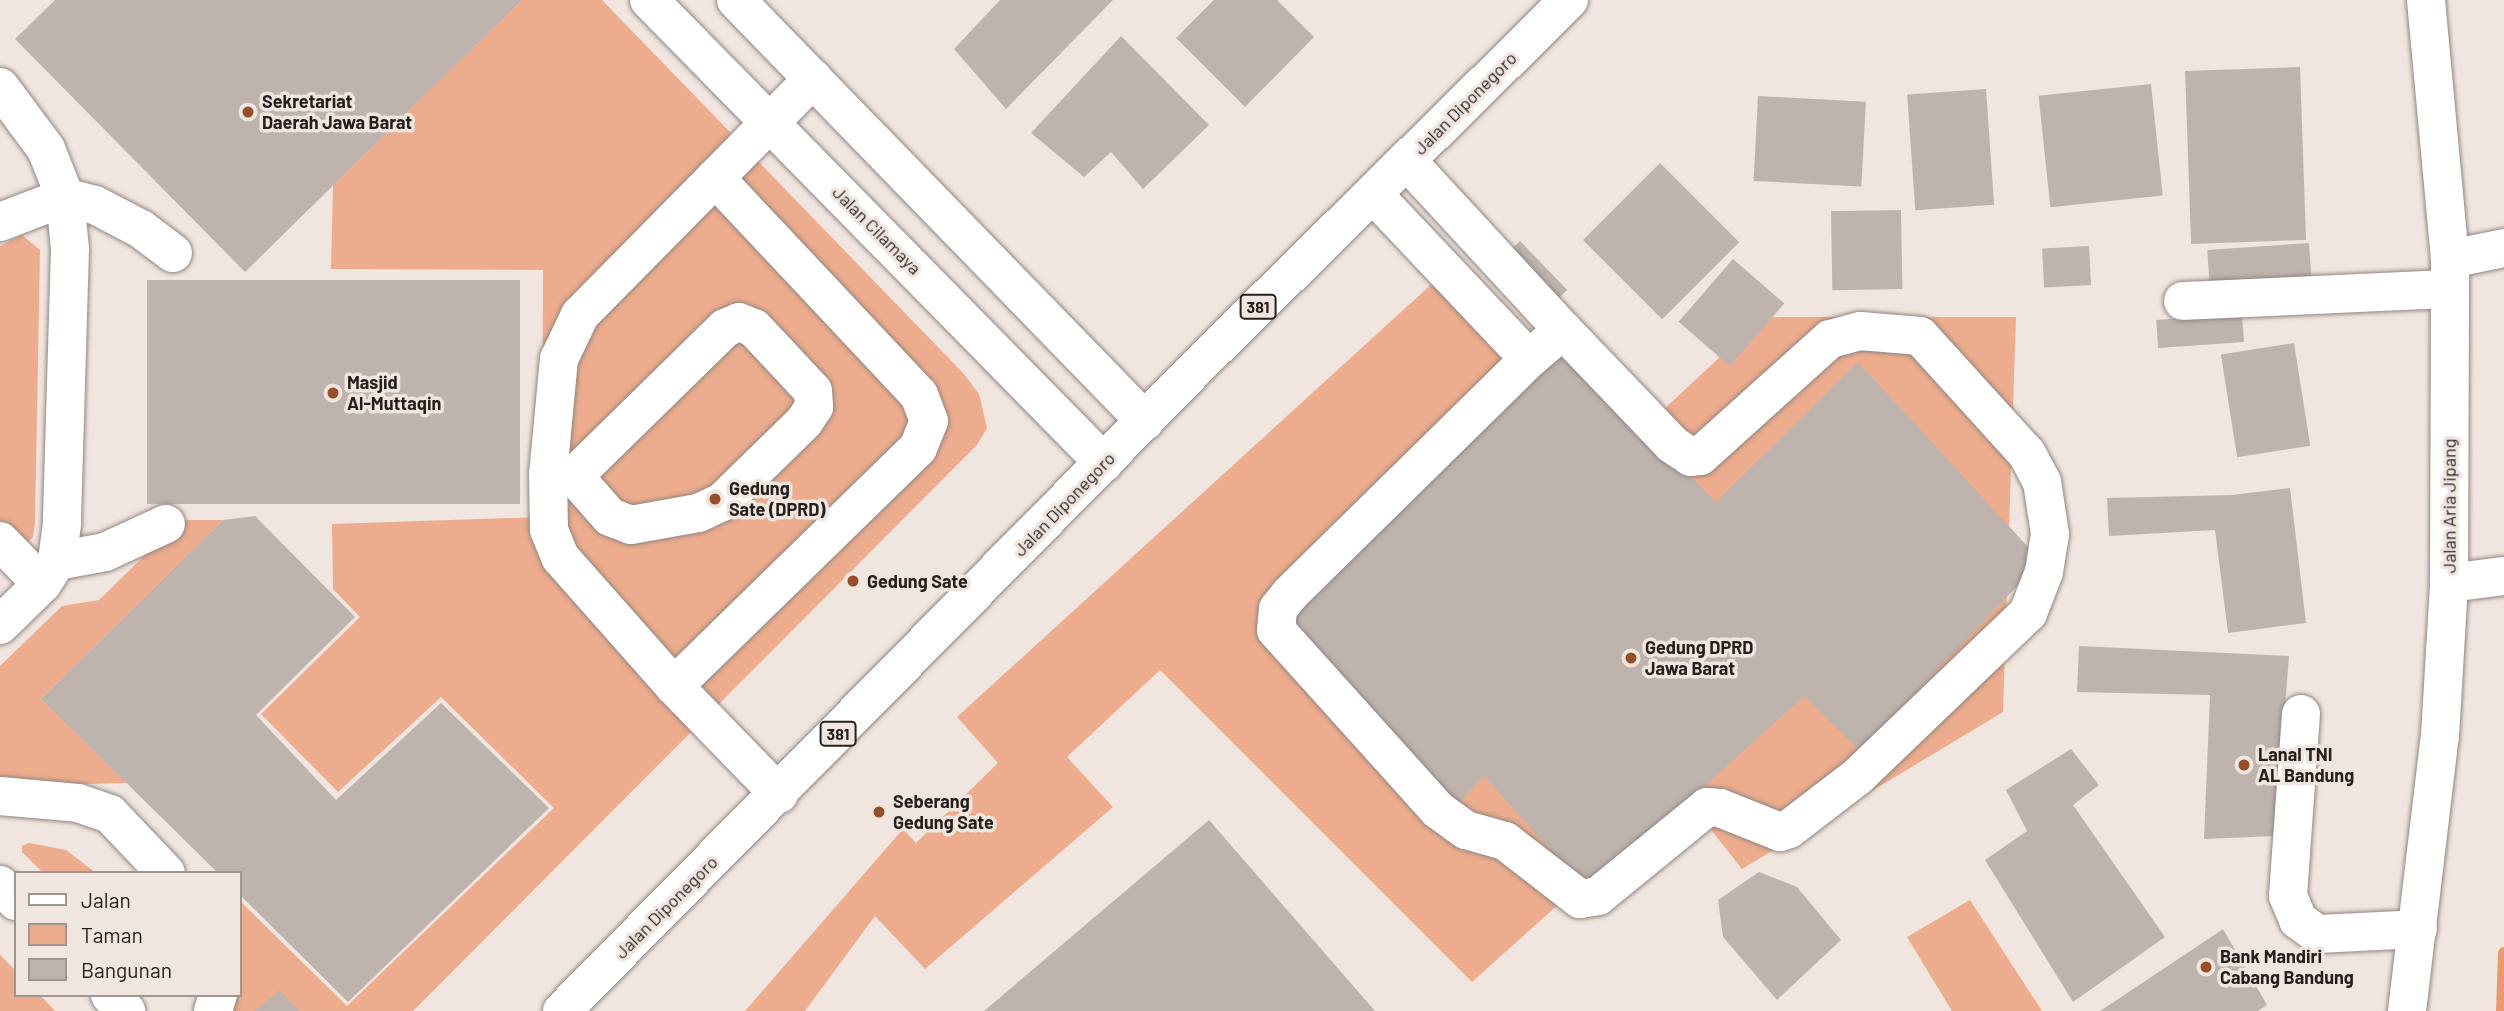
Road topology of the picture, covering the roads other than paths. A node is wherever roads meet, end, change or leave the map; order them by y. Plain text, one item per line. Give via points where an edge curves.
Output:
1 (649, 0) edge
2 (736, 0) edge
3 (1569, 0) edge
4 (2426, 0) edge
5 (813, 79) junction
6 (0, 87) edge
7 (770, 122) junction
8 (1407, 161) junction
9 (715, 178) junction
10 (1373, 194) junction
11 (65, 197) junction
12 (0, 222) edge
13 (2504, 248) edge
14 (173, 253) dead end
15 (2450, 274) junction
16 (2183, 301) dead end
17 (1563, 330) junction
18 (1529, 359) junction
19 (1145, 421) junction
20 (1104, 463) junction
21 (561, 476) junction
22 (166, 524) dead end
23 (0, 541) edge
24 (50, 573) junction
25 (2504, 576) edge
26 (2449, 583) junction
27 (0, 625) edge
28 (674, 686) junction
29 (2301, 714) dead end
30 (779, 794) junction
31 (0, 796) edge
32 (164, 871) edge
33 (0, 885) edge
34 (14, 899) edge
35 (2418, 929) junction
36 (112, 997) edge
37 (570, 1008) edge
38 (126, 1011) edge
39 (2407, 1011) edge

1 - 7 street, Jalan Cilamaya
2 - 5 street
3 - 8 street, Jalan Diponegoro / 381
4 - 15 street, Jalan Aria Jipang
5 - 7 street
5 - 19 street
6 - 11 street via 46,149
7 - 9 street
7 - 20 street, Jalan Cilamaya
8 - 10 street, Jalan Diponegoro / 381
8 - 17 street
9 - 21 street via 580,315 559,359
9 - 28 street via 919,395 929,421 918,448
10 - 18 street
10 - 19 street, Jalan Diponegoro / 381
11 - 12 street
11 - 14 street via 94,205 141,229
11 - 24 street via 70,365
13 - 15 street
15 - 16 street
15 - 26 street, Jalan Aria Jipang
17 - 18 street
17 - 18 street via 1672,444 1690,457 1700,456 1830,339 1860,331 1920,336 2027,454 2042,482 2050,534 2044,572 2028,613 1800,825 1780,832 1707,807 1598,896 1580,899 1569,894 1506,841 1466,831 1438,810 1276,630 1278,609 1290,594
19 - 20 street, Jalan Diponegoro / 381
20 - 30 street, Jalan Diponegoro / 381
21 - 21 street via 610,517 631,525 698,513 722,502 804,422 814,407 813,391 754,328 739,322 725,328
21 - 28 street via 549,530 559,557
22 - 24 street
23 - 24 street
24 - 27 street
25 - 26 street
26 - 35 street, Jalan Aria Jipang via 2440,736
28 - 30 street
29 - 35 street via 2288,896 2298,920 2316,934
30 - 37 street, Jalan Diponegoro / 381
31 - 32 street via 78,803 110,814
33 - 34 street
35 - 39 street, Jalan Aria Jipang
36 - 38 street

